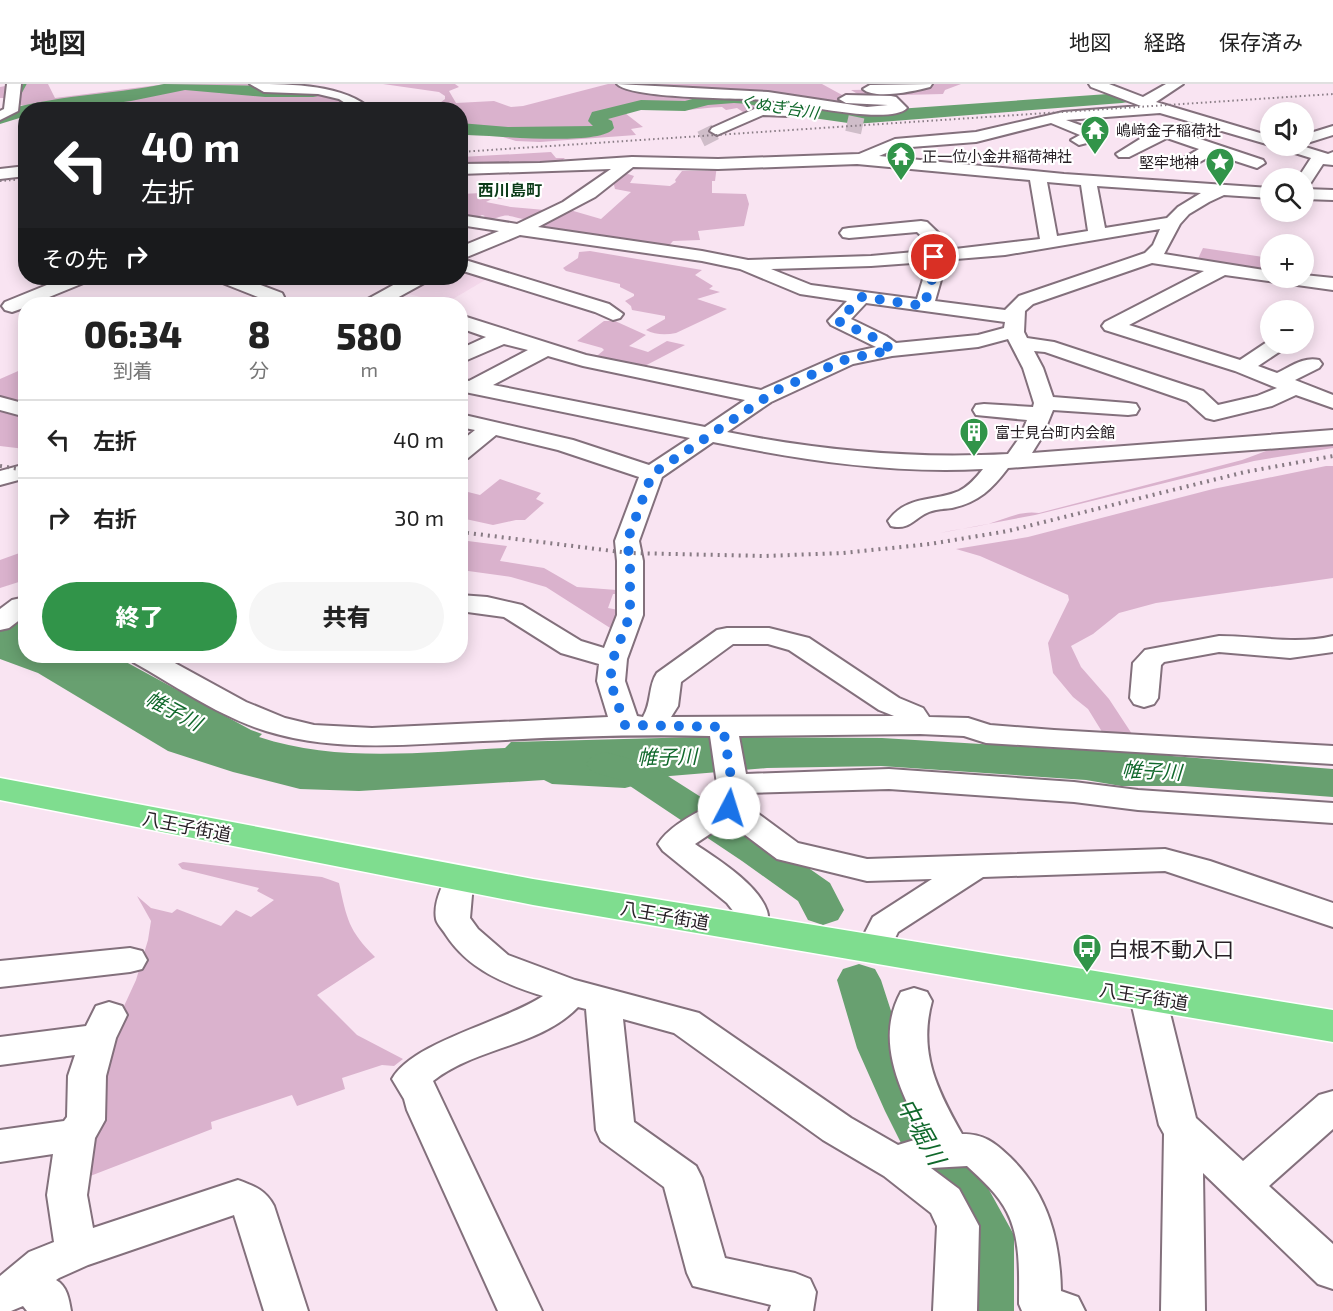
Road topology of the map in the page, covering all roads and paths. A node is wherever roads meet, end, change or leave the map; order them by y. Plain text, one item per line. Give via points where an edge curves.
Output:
1 (14, 84) edge
2 (256, 84) edge
3 (624, 84) edge
4 (925, 84) edge
5 (1096, 84) edge
6 (1176, 84) edge
7 (358, 102) edge
8 (1142, 102) junction
9 (839, 103) junction
10 (1161, 109) junction
11 (5, 117) edge
12 (1050, 120) junction
13 (847, 123) dead end
14 (988, 129) dead end
15 (883, 130) tunnel mouth
16 (1333, 130) edge
17 (1314, 137) edge
18 (959, 138) junction
19 (1260, 138) edge
20 (940, 139) junction
21 (1079, 140) dead end
22 (733, 142) dead end
23 (1212, 148) junction
24 (1314, 153) edge
25 (1124, 154) dead end
26 (1270, 156) edge
27 (1330, 158) edge
28 (857, 159) junction
29 (1257, 163) junction
30 (626, 164) junction
31 (1183, 165) dead end
32 (1313, 168) edge
33 (468, 169) edge
34 (18, 172) edge
35 (0, 174) edge
36 (1038, 177) junction
37 (1088, 180) junction
38 (1140, 183) junction
39 (1218, 189) junction
40 (1260, 192) edge
41 (1314, 195) edge
42 (1333, 195) edge
43 (1142, 215) junction
44 (468, 221) edge
45 (1172, 222) junction
46 (520, 229) junction
47 (1097, 233) junction
48 (1049, 242) junction
49 (1027, 246) junction
50 (468, 251) edge
51 (942, 256) junction
52 (1150, 257) junction
53 (871, 261) junction
54 (1056, 261) dead end
55 (745, 265) junction
56 (468, 266) edge
57 (1074, 268) dead end
58 (1221, 270) junction
59 (1092, 276) junction
60 (1260, 276) edge
61 (1314, 282) edge
62 (1333, 284) edge
63 (62, 285) edge
64 (245, 285) edge
65 (407, 285) edge
66 (34, 297) edge
67 (275, 297) edge
68 (385, 297) edge
69 (862, 297) junction
70 (799, 303) dead end
71 (924, 306) junction
72 (612, 314) dead end
73 (845, 314) junction
74 (468, 324) edge
75 (1016, 331) junction
76 (502, 337) junction
77 (544, 350) junction
78 (892, 350) junction
79 (468, 353) edge
80 (1262, 354) edge
81 (1312, 364) dead end
82 (1242, 367) junction
83 (1287, 384) junction
84 (468, 386) edge
85 (468, 386) edge
86 (763, 398) junction
87 (1333, 402) edge
88 (0, 403) edge
89 (18, 409) edge
90 (1043, 409) junction
91 (1128, 409) dead end
92 (984, 410) dead end
93 (1214, 413) junction
94 (468, 422) edge
95 (493, 428) junction
96 (710, 435) junction
97 (1333, 437) edge
98 (1241, 439) junction
99 (468, 447) edge
100 (1008, 461) junction
101 (652, 474) junction
102 (900, 521) dead end
103 (468, 603) edge
104 (1333, 644) edge
105 (613, 659) junction
106 (156, 663) edge
107 (1144, 698) dead end
108 (638, 725) junction
109 (920, 725) junction
110 (724, 730) junction
111 (1333, 755) edge
112 (4, 791) edge
113 (721, 802) junction
114 (1333, 813) edge
115 (973, 868) junction
116 (463, 879) junction
117 (1333, 915) edge
118 (749, 929) junction
119 (873, 950) junction
120 (129, 963) dead end
121 (0, 975) edge
122 (587, 997) junction
123 (1148, 997) junction
124 (914, 1001) dead end
125 (1333, 1026) edge
126 (0, 1052) edge
127 (1326, 1120) edge
128 (1183, 1130) junction
129 (76, 1135) junction
130 (0, 1146) edge
131 (950, 1148) junction
132 (900, 1159) junction
133 (1242, 1186) junction
134 (76, 1251) junction
135 (1333, 1271) edge
136 (24, 1297) edge
137 (280, 1297) edge
138 (520, 1311) edge
139 (791, 1311) edge
140 (955, 1311) edge
141 (1063, 1311) edge
142 (1183, 1311) edge

1 - 11 street via 11,111
2 - 7 street via 264,88 328,91
3 - 9 street
4 - 9 street via 902,89 845,89
5 - 8 street
6 - 8 street
8 - 10 street
9 - 13 street
9 - 22 street via 761,110 711,136
10 - 12 street
10 - 19 street
12 - 18 street
12 - 21 street via 1097,136
14 - 18 street via 959,133
15 - 20 street
16 - 17 street
18 - 20 street
20 - 28 street via 895,144
23 - 25 street via 1167,133
23 - 29 street
23 - 31 street
24 - 27 street
26 - 29 street
27 - 32 street via 1317,161
28 - 30 street via 718,164 682,156
28 - 36 street
29 - 39 street
30 - 33 street
30 - 46 street via 594,193
34 - 35 street
36 - 37 street
36 - 48 street
37 - 38 street
37 - 47 street
38 - 39 street
38 - 43 street
39 - 40 street
39 - 45 street
41 - 42 street
43 - 45 street
43 - 47 street
44 - 46 street
45 - 52 street via 1162,248
46 - 50 street
46 - 55 street
47 - 48 street
48 - 49 street
49 - 51 street
49 - 54 street
51 - 53 street
51 - 53 street via 921,226 849,233
51 - 71 street
52 - 58 street
52 - 59 street
53 - 55 street
55 - 69 street via 807,290
56 - 72 street
57 - 59 street
58 - 60 street
58 - 82 street via 1112,326
59 - 75 street via 1026,300 1015,309
61 - 62 street
63 - 66 street
64 - 67 street
65 - 68 street
69 - 71 street
69 - 73 street
70 - 73 street
71 - 75 street
73 - 78 street via 838,321
74 - 76 street
75 - 78 street via 978,341
75 - 90 street via 1033,368
75 - 93 street via 1047,346 1195,396
76 - 77 street
76 - 79 street
77 - 84 street
77 - 86 street
78 - 86 street via 847,359
80 - 82 street
81 - 83 street
82 - 83 street
83 - 87 street
83 - 93 street via 1264,401
85 - 96 street
86 - 96 street
88 - 89 street
90 - 91 street
90 - 92 street
90 - 100 street via 1031,437
93 - 98 street
94 - 95 street
95 - 99 street
95 - 101 street via 565,444
96 - 100 street via 808,454 873,461
96 - 101 street
97 - 98 street
98 - 100 street
100 - 102 street via 968,496 916,507
101 - 105 street via 627,541 630,615
103 - 105 street via 513,611 571,647
104 - 107 street via 1286,650 1218,644 1155,656 1147,663
105 - 108 street via 610,681
106 - 108 street via 245,713 293,730 335,736
108 - 109 street via 664,706 667,679 727,636 769,636 799,644 889,704 913,714
108 - 110 street
109 - 110 street
109 - 111 street via 968,727 986,734
110 - 113 street
112 - 116 highway, 八王子街道
113 - 114 street via 889,779
113 - 115 street via 788,851 867,870
113 - 118 street via 674,844 750,907
115 - 117 street via 1165,860
115 - 119 street via 885,925
116 - 118 highway, 八王子街道
116 - 122 street via 455,895 453,919 466,938 496,964
118 - 119 highway, 八王子街道
119 - 123 highway, 八王子街道
120 - 121 street
122 - 132 street via 686,1023 837,1129
122 - 138 street via 566,999 530,1021 431,1063 411,1079 422,1095 420,1112
122 - 139 street via 615,1130 682,1178 708,1273 795,1292
123 - 125 highway, 八王子街道
123 - 128 street via 1178,1125
124 - 131 street via 908,1015 906,1041 924,1100
126 - 129 street via 103,1026 87,1077 86,1120
127 - 133 street
128 - 133 street
128 - 142 street
129 - 130 street
129 - 134 street via 67,1195
131 - 132 street
131 - 141 street via 977,1150 1014,1188 1031,1216 1040,1257 1040,1304
132 - 140 street via 945,1201 958,1226
133 - 135 street
134 - 136 street via 44,1265
134 - 137 street via 223,1190 254,1206

